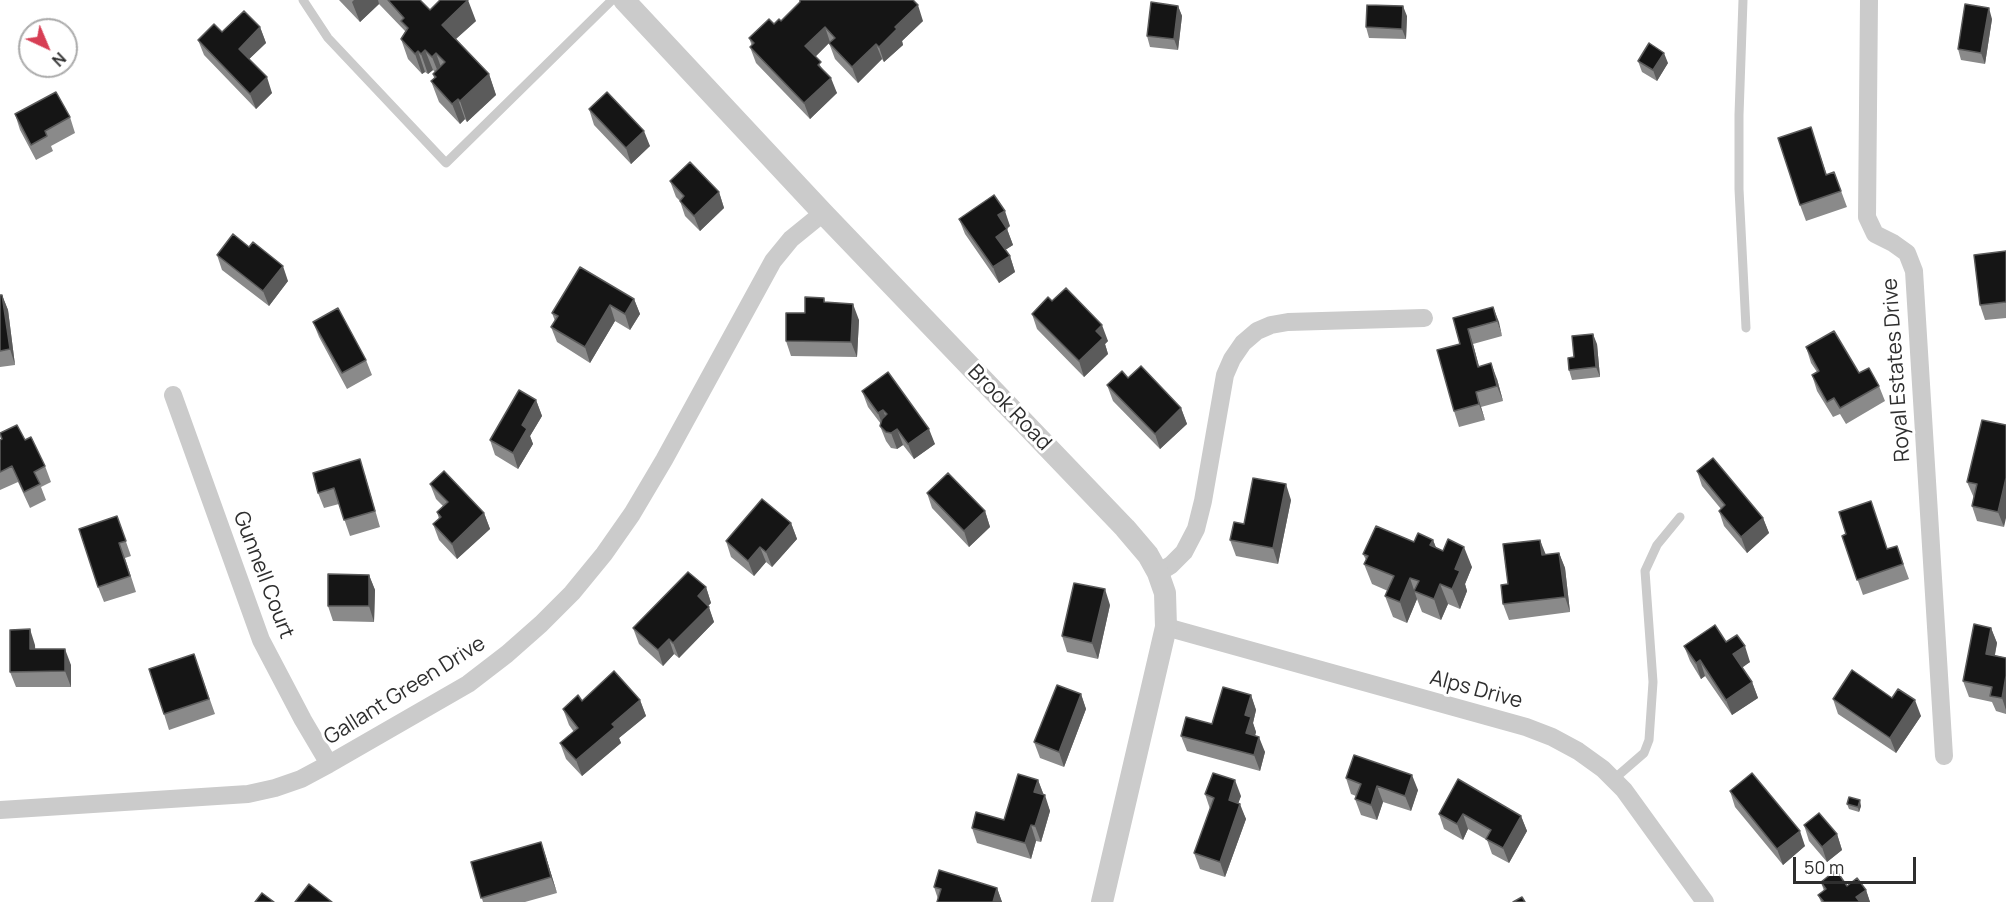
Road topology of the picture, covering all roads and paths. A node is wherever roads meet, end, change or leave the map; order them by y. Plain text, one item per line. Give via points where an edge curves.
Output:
1 (303, 0) edge
2 (612, 0) edge
3 (624, 0) edge
4 (1743, 0) edge
5 (1869, 0) edge
6 (823, 213) junction
7 (1424, 318) dead end
8 (1746, 328) dead end
9 (173, 395) dead end
10 (1680, 517) dead end
11 (1158, 573) junction
12 (1166, 627) junction
13 (1944, 756) dead end
14 (329, 764) junction
15 (1614, 779) junction
16 (0, 810) edge
17 (1102, 902) edge
18 (1705, 902) edge

1 - 2 lane via 328,38 446,163
3 - 6 street, Brook Road
4 - 8 lane via 1739,189
5 - 13 street, Royal Estates Drive via 1867,217 1875,234 1906,253 1914,271
6 - 11 street, Brook Road via 1125,528
6 - 14 street, Gallant Green Drive via 791,239 773,261 632,514 572,593 507,654 468,684
7 - 11 street via 1287,322 1257,331 1243,343 1225,375 1196,529 1184,552
9 - 14 street, Gunnell Court via 261,640
10 - 15 lane via 1657,545 1646,571 1653,682 1649,740 1644,753
11 - 12 street, Brook Road via 1165,593
12 - 15 street, Alps Drive via 1526,727 1578,751
12 - 17 street, Brook Road
14 - 16 street, Gallant Green Drive via 301,779 248,794
15 - 18 street, Alps Drive via 1637,804

